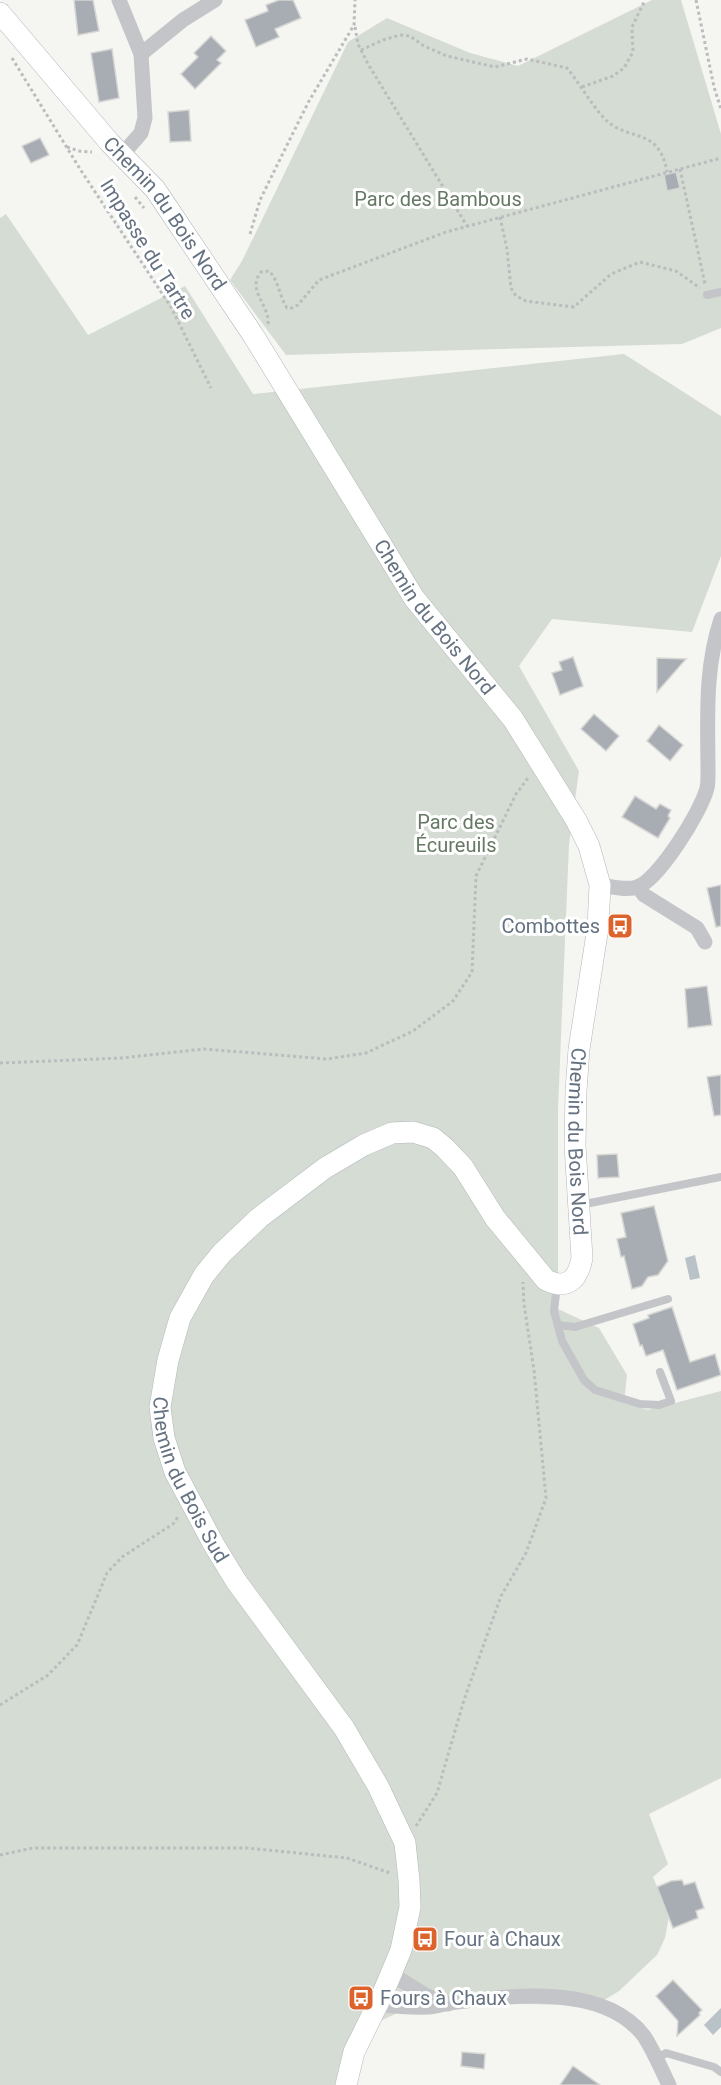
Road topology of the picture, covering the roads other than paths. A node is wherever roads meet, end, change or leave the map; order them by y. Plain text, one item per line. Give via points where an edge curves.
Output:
1 (119, 0) edge
2 (214, 0) edge
3 (0, 13) edge
4 (141, 54) junction
5 (122, 156) junction
6 (721, 292) edge
7 (707, 294) road end
8 (721, 619) edge
9 (600, 885) junction
10 (638, 887) junction
11 (705, 942) dead end
12 (721, 1177) edge
13 (578, 1205) junction
14 (551, 1283) junction
15 (668, 1299) dead end
16 (558, 1325) junction
17 (660, 1372) dead end
18 (391, 1974) junction
19 (377, 2004) junction
20 (448, 2004) junction
21 (656, 2059) junction
22 (721, 2072) edge
23 (346, 2085) edge
24 (669, 2085) edge

1 - 4 street
2 - 4 street
3 - 5 street, Chemin du Bois Nord
4 - 5 street via 145,118 141,133
5 - 9 street, Chemin du Bois Nord via 155,189 253,335 414,598 513,719 576,820 589,846
6 - 7 lane
8 - 10 street via 708,677 707,788 682,837 653,876
9 - 10 street
9 - 13 street, Chemin du Bois Nord via 576,1091
10 - 11 street via 644,895 697,928
12 - 13 lane
13 - 14 street, Chemin du Bois Nord via 580,1270 572,1280
14 - 16 lane
14 - 18 street, Chemin du Bois Sud via 495,1218 463,1167 433,1138 413,1132 392,1133 325,1168 259,1218 222,1253 204,1275 180,1318 168,1359 160,1407 164,1438 175,1472 236,1581 344,1728 378,1785 405,1843 410,1907 401,1950
15 - 16 lane via 575,1327
16 - 17 lane via 568,1354 584,1380 596,1390 640,1404 659,1405 670,1401
18 - 19 street, Chemin du Bois Sud
18 - 20 street
19 - 20 street
19 - 23 street, Chemin du Bois Sud via 354,2052
20 - 21 street via 549,1996 581,2000 630,2021 644,2036
21 - 22 lane via 666,2053
21 - 24 street

